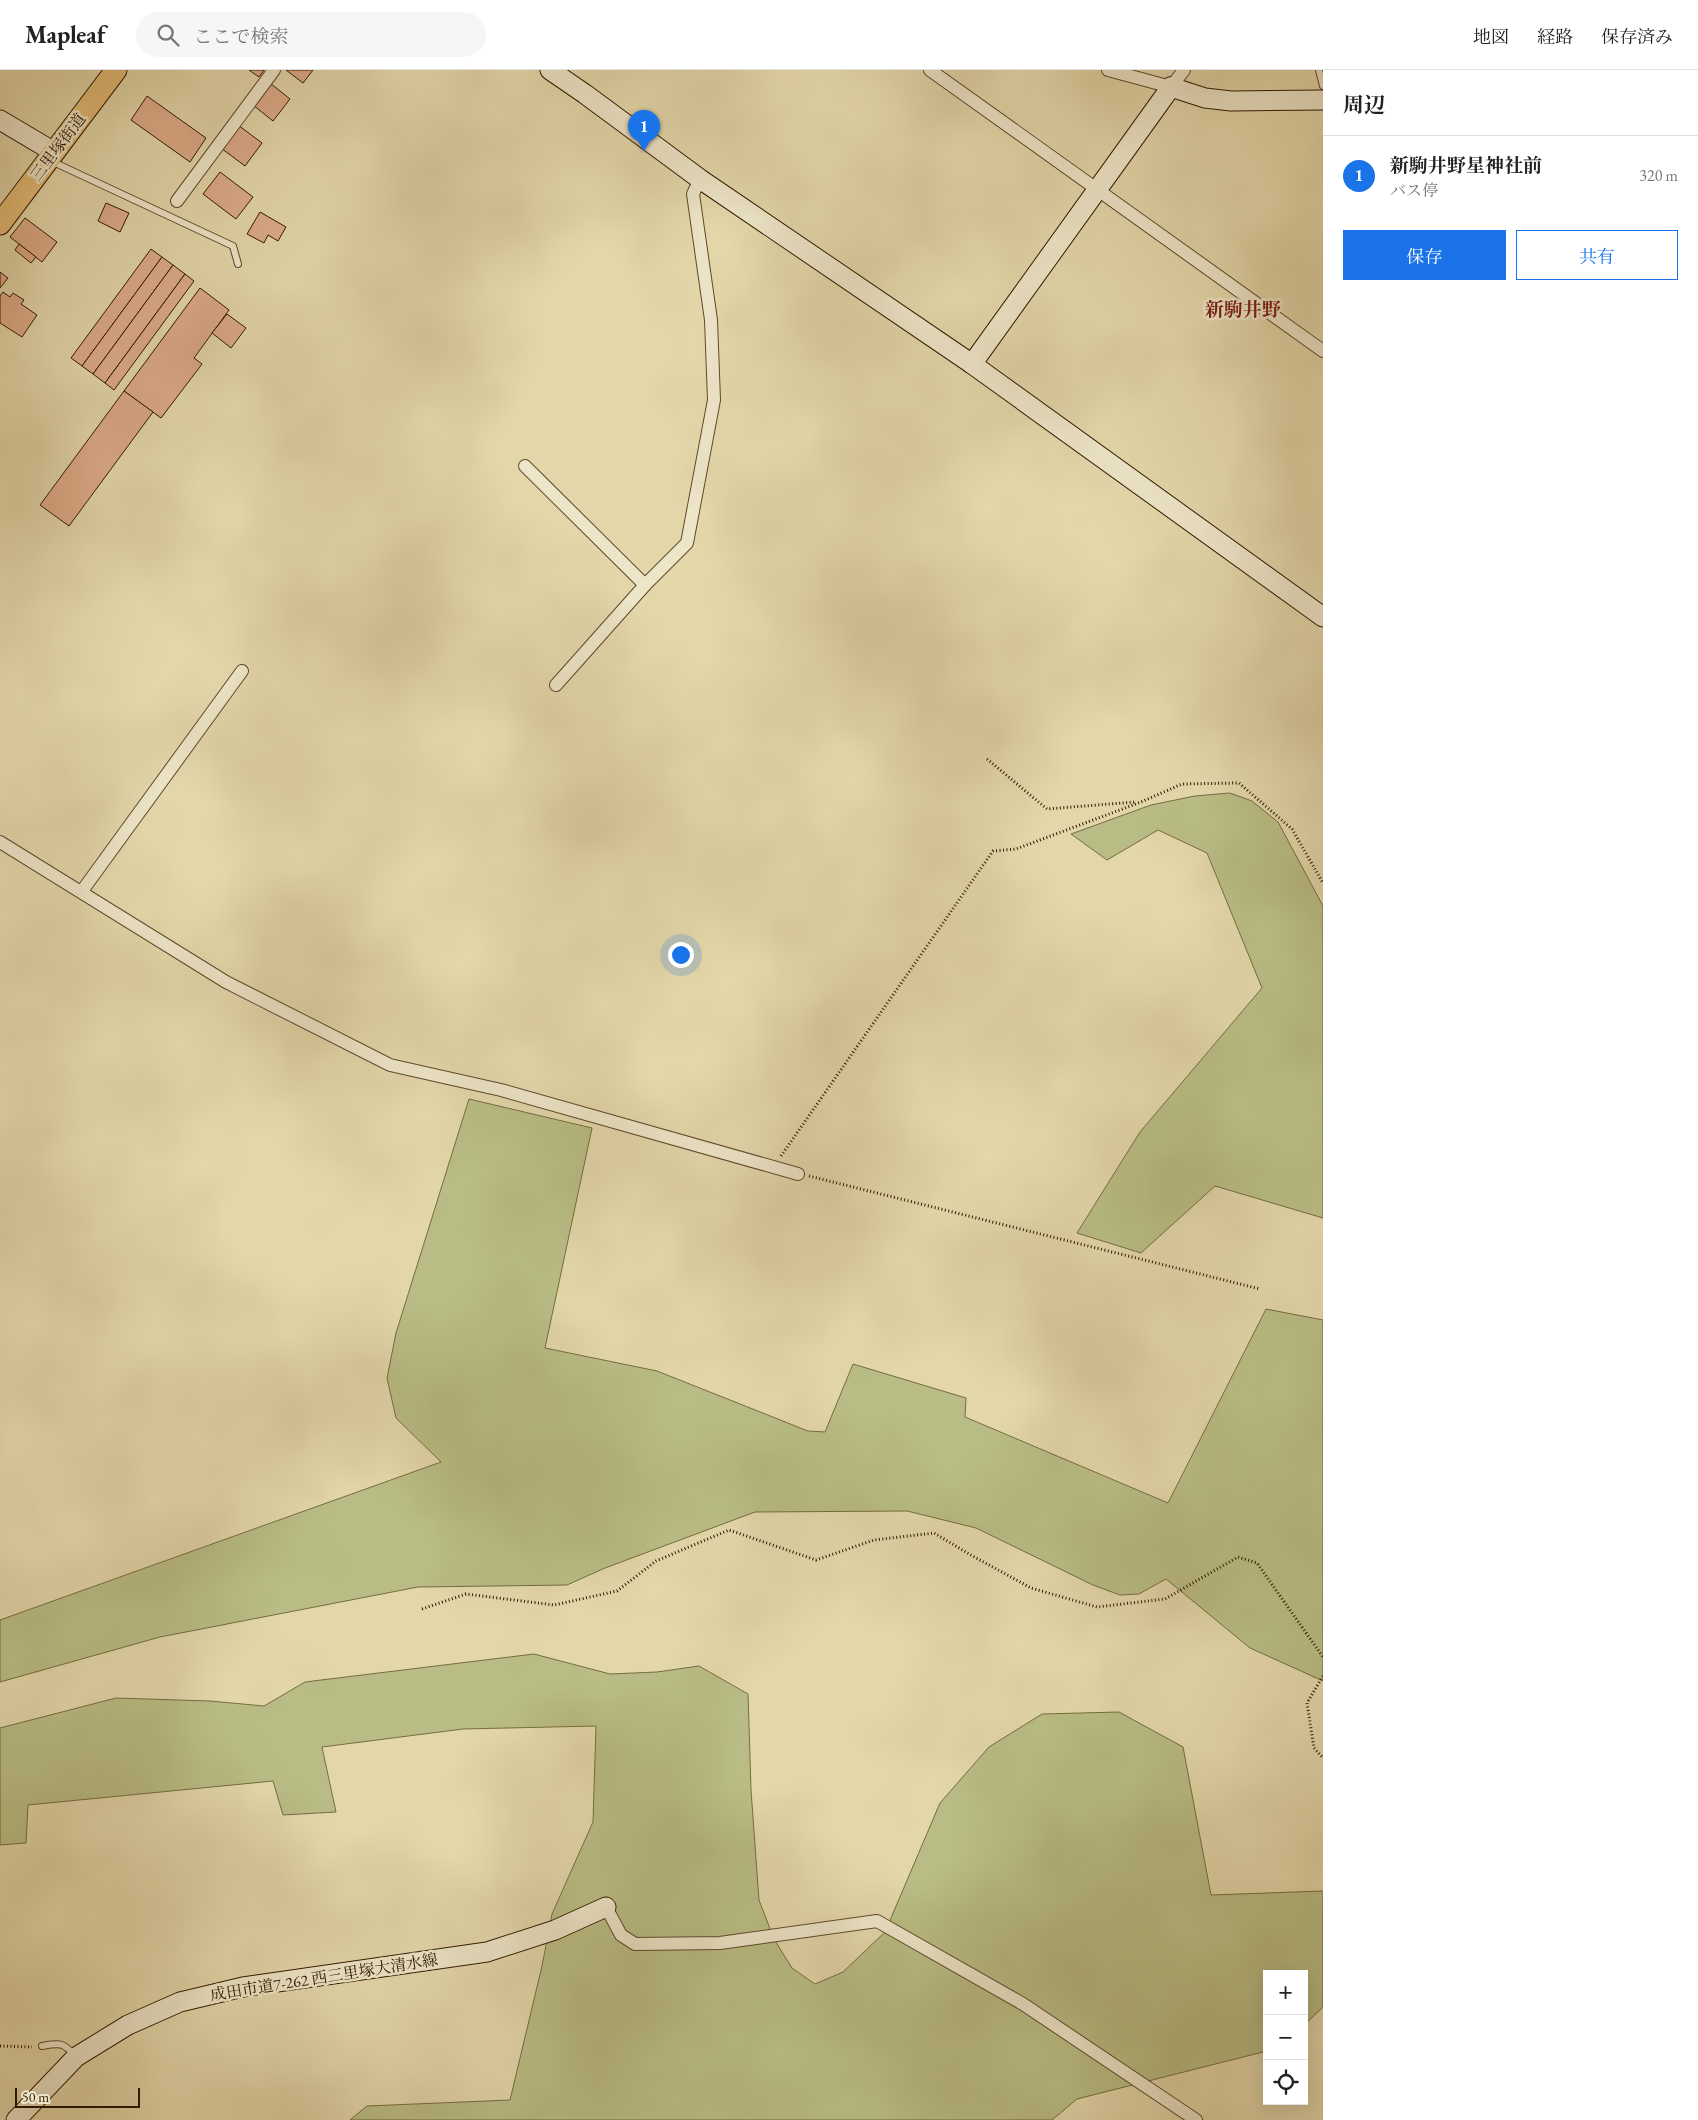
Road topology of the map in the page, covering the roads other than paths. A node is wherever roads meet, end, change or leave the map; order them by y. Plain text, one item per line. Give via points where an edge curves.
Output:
1 (116, 70) edge
2 (274, 70) edge
3 (550, 70) edge
4 (930, 70) edge
5 (1108, 70) edge
6 (1184, 70) edge
7 (1319, 70) edge
8 (1323, 86) edge
9 (1172, 87) junction
10 (1323, 100) edge
11 (0, 120) edge
12 (51, 156) junction
13 (700, 179) junction
14 (1096, 190) junction
15 (177, 201) dead end
16 (0, 224) edge
17 (238, 264) dead end
18 (1323, 351) edge
19 (972, 364) junction
20 (525, 466) dead end
21 (645, 585) junction
22 (1323, 617) edge
23 (242, 671) dead end
24 (556, 685) dead end
25 (0, 842) edge
26 (82, 891) junction
27 (798, 1174) road end
28 (606, 1907) joint
29 (42, 2046) road end
30 (76, 2057) junction
31 (16, 2120) edge
32 (1196, 2120) edge

1 - 12 main road, 三里塚街道
2 - 15 street
3 - 13 street
4 - 14 street
5 - 9 street
6 - 9 street
7 - 8 lane
9 - 10 street via 1205,98 1231,101
9 - 14 street
11 - 12 street
12 - 16 main road, 三里塚街道
12 - 17 lane via 233,246
13 - 19 street
13 - 21 street via 693,194 711,320 714,400 687,542
14 - 18 street
14 - 19 street
19 - 22 street
20 - 21 street
21 - 24 street
23 - 26 street
25 - 26 street
26 - 27 street via 226,982 390,1064 501,1090
28 - 30 street, 成田市道7-262 西三里塚大清水線 via 555,1930 487,1952 243,1987 180,2002 128,2025
28 - 32 street via 621,1935 635,1944 720,1943 877,1921 1023,2004
29 - 30 lane via 60,2043
30 - 31 street, 成田市道7-262 西三里塚大清水線

